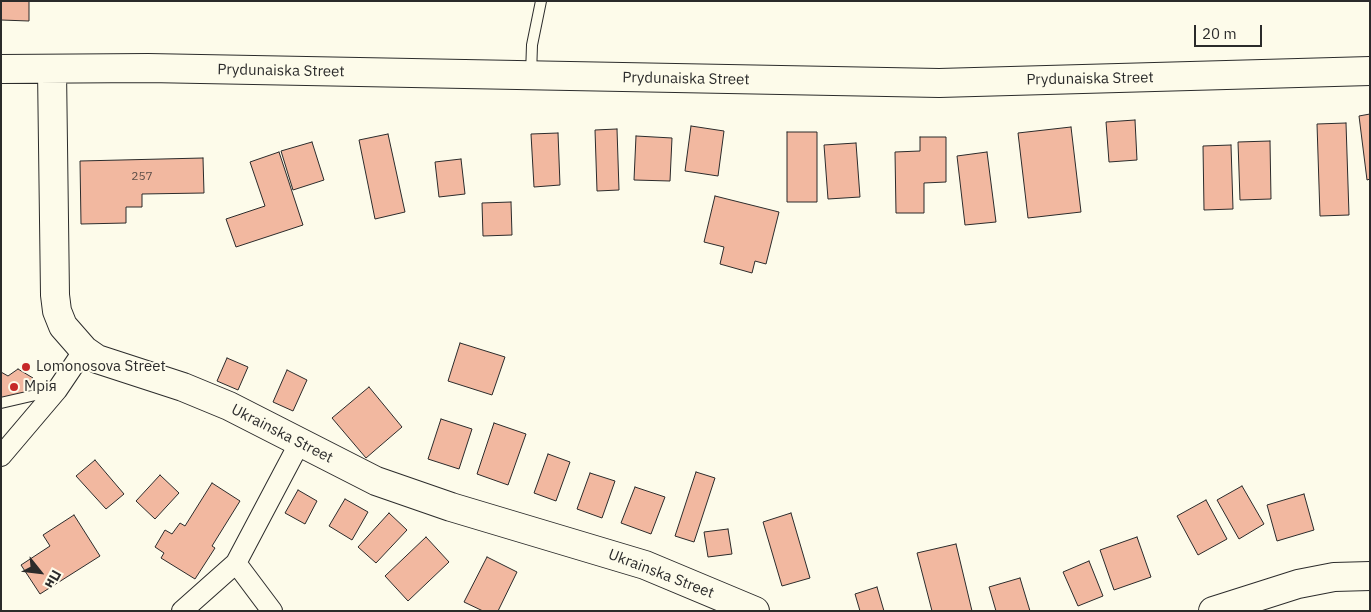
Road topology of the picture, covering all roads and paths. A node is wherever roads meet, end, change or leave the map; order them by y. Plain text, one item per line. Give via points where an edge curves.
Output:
1 (541, 1) edge
2 (1, 70) edge
3 (52, 70) junction
4 (1370, 71) edge
5 (531, 76) junction
6 (84, 350) junction
7 (57, 390) junction
8 (1, 403) edge
9 (300, 442) junction
10 (1, 456) edge
11 (236, 563) junction
12 (1370, 576) edge
13 (182, 611) edge
14 (272, 611) edge
15 (755, 611) edge
16 (1213, 611) edge

1 - 5 lane via 532,45
2 - 3 main road, Prydunaiska Street
3 - 5 main road, Prydunaiska Street via 148,68
3 - 6 main road, Ukrainska Street via 55,295 63,326
4 - 5 main road, Prydunaiska Street via 939,83
6 - 7 street
6 - 9 main road, Ukrainska Street via 97,358 206,396
7 - 8 lane
7 - 10 street
9 - 11 street
9 - 15 main road, Ukrainska Street via 376,480 451,507 645,565
11 - 13 street
11 - 14 street
12 - 16 main road via 1334,577 1298,584

